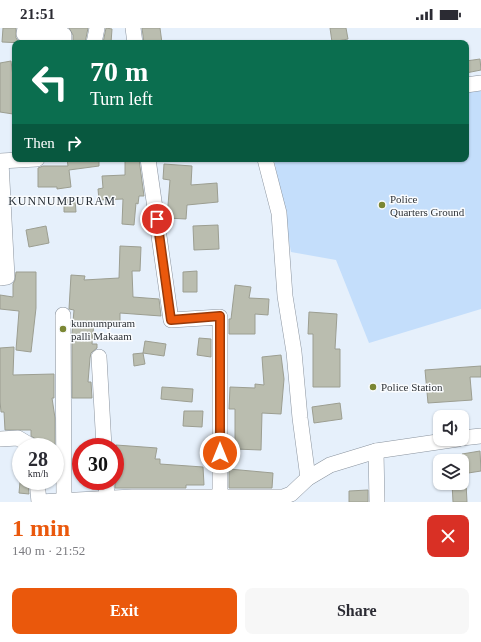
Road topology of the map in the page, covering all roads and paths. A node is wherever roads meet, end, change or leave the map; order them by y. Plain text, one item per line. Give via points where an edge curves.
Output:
1 (25, 28) edge
2 (97, 28) edge
3 (133, 28) edge
4 (64, 40) edge
5 (95, 40) edge
6 (135, 40) edge
7 (481, 83) edge
8 (469, 85) edge
9 (12, 161) edge
10 (1, 162) edge
11 (148, 162) edge
12 (266, 162) edge
13 (0, 278) edge
14 (63, 315) dead end
15 (99, 357) dead end
16 (481, 436) edge
17 (469, 437) edge
18 (12, 438) edge
19 (104, 438) edge
20 (0, 439) edge
21 (433, 443) edge
22 (376, 451) junction
23 (308, 478) junction
24 (38, 490) edge
25 (106, 490) edge
26 (220, 498) junction
27 (106, 499) junction
28 (268, 500) edge
29 (64, 501) junction
30 (40, 502) edge
31 (377, 502) edge

1 - 4 street via 24,34 64,35
2 - 5 street
3 - 6 street
7 - 8 street
9 - 10 street
10 - 13 street via 7,277
11 - 26 street via 171,320 220,316
12 - 23 street via 279,213 285,296
14 - 29 street
15 - 19 street
16 - 17 street
18 - 20 street
21 - 22 street
22 - 23 street via 330,465
22 - 31 street
23 - 28 street via 291,494
24 - 30 street
25 - 27 street
26 - 27 street
26 - 28 street
27 - 29 street
29 - 30 street

